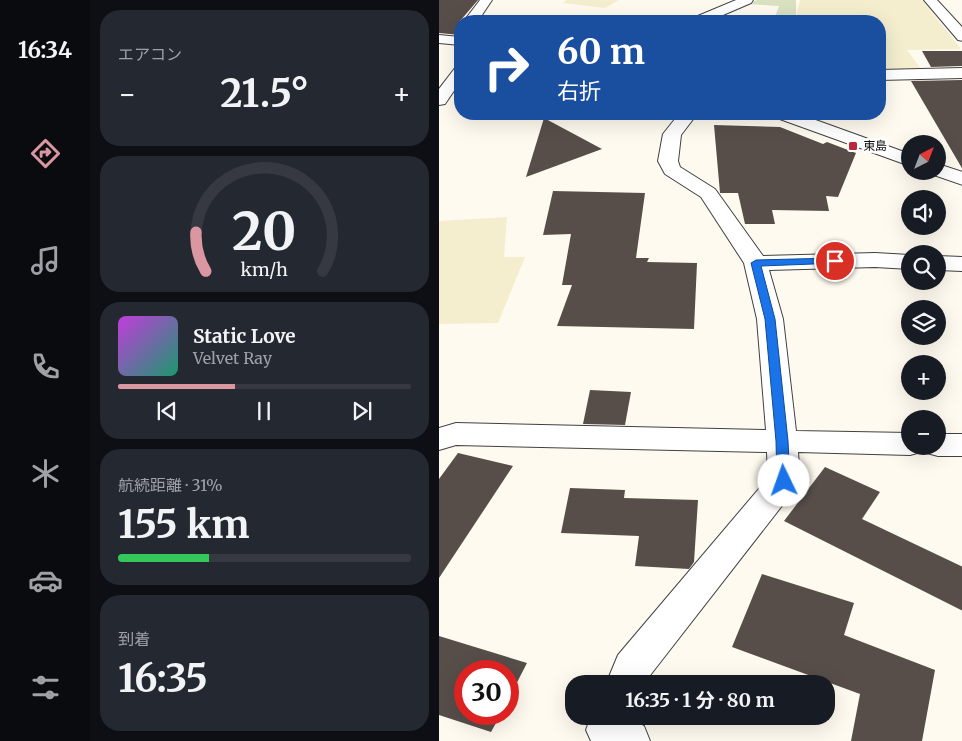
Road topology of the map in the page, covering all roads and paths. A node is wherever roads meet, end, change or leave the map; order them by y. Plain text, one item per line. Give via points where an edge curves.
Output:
1 (486, 0) edge
2 (747, 0) edge
3 (930, 0) edge
4 (475, 15) edge
5 (712, 15) edge
6 (962, 36) edge
7 (439, 38) edge
8 (454, 39) edge
9 (962, 73) edge
10 (886, 75) edge
11 (454, 79) edge
12 (439, 100) edge
13 (683, 120) edge
14 (800, 120) edge
15 (901, 157) edge
16 (947, 173) edge
17 (962, 179) edge
18 (901, 261) edge
19 (756, 263) junction
20 (946, 263) edge
21 (962, 264) edge
22 (439, 440) edge
23 (782, 441) junction
24 (901, 444) edge
25 (946, 445) edge
26 (962, 445) edge
27 (629, 675) edge
28 (609, 725) edge
29 (629, 741) edge

1 - 4 street
2 - 5 street
3 - 6 street
7 - 8 street
9 - 10 street
11 - 12 street
13 - 19 street via 672,134 668,161 672,170 708,193
14 - 15 street
16 - 17 street
18 - 19 street
19 - 23 street via 770,319
20 - 21 street
22 - 23 street via 456,434
23 - 24 street
23 - 27 street via 784,481
25 - 26 street
28 - 29 street via 607,730

